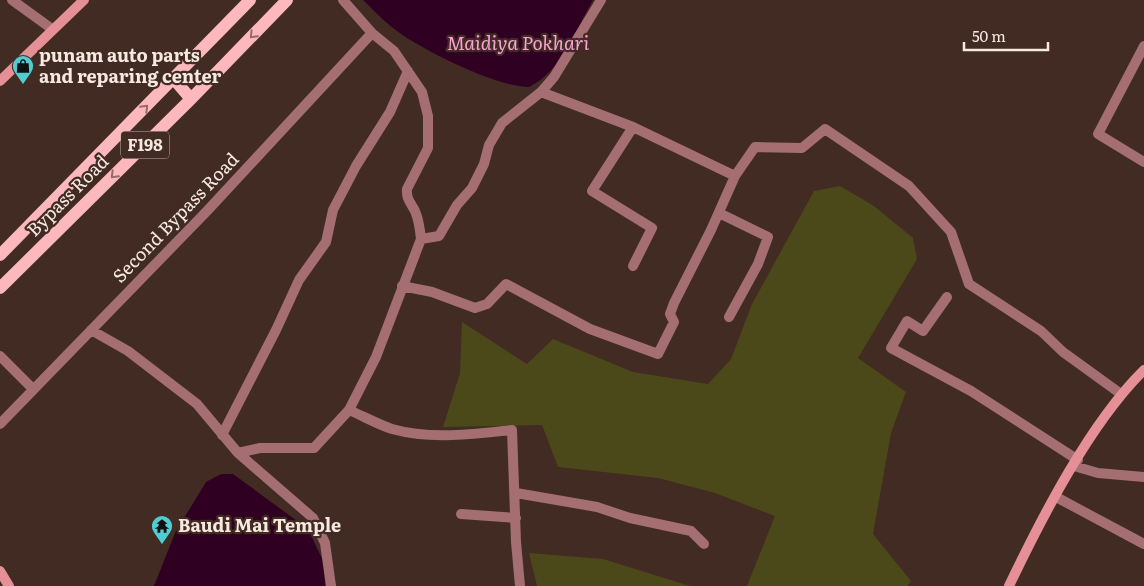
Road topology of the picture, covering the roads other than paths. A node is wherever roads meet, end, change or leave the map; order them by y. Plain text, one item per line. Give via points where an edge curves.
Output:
1 (12, 0) edge
2 (84, 0) edge
3 (250, 0) edge
4 (287, 0) edge
5 (343, 0) edge
6 (601, 0) edge
7 (52, 29) junction
8 (372, 33) junction
9 (1144, 46) edge
10 (408, 71) junction
11 (174, 78) junction
12 (0, 81) edge
13 (541, 92) junction
14 (191, 99) junction
15 (634, 128) junction
16 (1144, 162) edge
17 (735, 176) junction
18 (719, 213) junction
19 (421, 239) junction
20 (0, 255) edge
21 (632, 266) dead end
22 (402, 286) junction
23 (0, 288) edge
24 (947, 297) dead end
25 (729, 317) dead end
26 (91, 330) junction
27 (0, 356) edge
28 (1144, 370) edge
29 (34, 389) junction
30 (1122, 394) junction
31 (349, 410) junction
32 (0, 424) edge
33 (222, 435) junction
34 (238, 453) junction
35 (1076, 463) junction
36 (1144, 477) edge
37 (516, 493) junction
38 (1056, 497) junction
39 (461, 514) dead end
40 (516, 518) junction
41 (704, 544) dead end
42 (1144, 544) edge
43 (0, 571) edge
44 (9, 586) edge
45 (331, 586) edge
46 (520, 586) edge
47 (1009, 586) edge

1 - 7 street
2 - 7 street
3 - 11 main road, Bypass Road / F198
4 -> 14 main road, Bypass Road / F198
5 - 8 street
6 - 13 street via 569,54
7 - 12 street
8 - 10 street via 394,51
8 - 26 street, Second Bypass Road
9 - 16 street via 1098,134
10 - 19 street via 422,92 428,116 428,148 406,196 418,219
10 - 33 street via 390,112 333,210 326,242 299,280
11 - 14 main road
20 -> 11 main road, Bypass Road / F198
13 - 15 street
13 - 19 street via 502,124 489,145 472,188 457,205 439,236
14 -> 23 main road, Bypass Road / F198
15 - 17 street
15 - 21 street via 592,191 652,228
17 - 18 street
17 - 30 street via 755,147 802,148 825,129 908,186 950,232 969,284 1041,331 1063,352
18 - 22 street via 674,303 670,314 674,322 658,354 590,329 506,284 487,304 475,308 432,292
18 - 25 street via 768,237 758,264
19 - 22 street
22 - 31 street via 376,357
24 - 35 street via 923,331 907,321 890,348 971,391
26 - 29 street, Second Bypass Road
26 - 33 street via 128,352 197,404
27 - 29 street
28 - 30 street
29 - 32 street, Second Bypass Road
30 - 35 street
31 - 34 street via 314,448 260,448
31 - 37 street via 392,429 413,432 450,436 512,430
33 - 34 street
34 - 45 street via 313,518 325,543
35 - 36 street via 1098,473
35 - 38 street
37 - 40 street
37 - 41 street via 597,507 691,531
38 - 42 street
38 - 47 street
39 - 40 street
40 - 46 street
43 - 44 street

